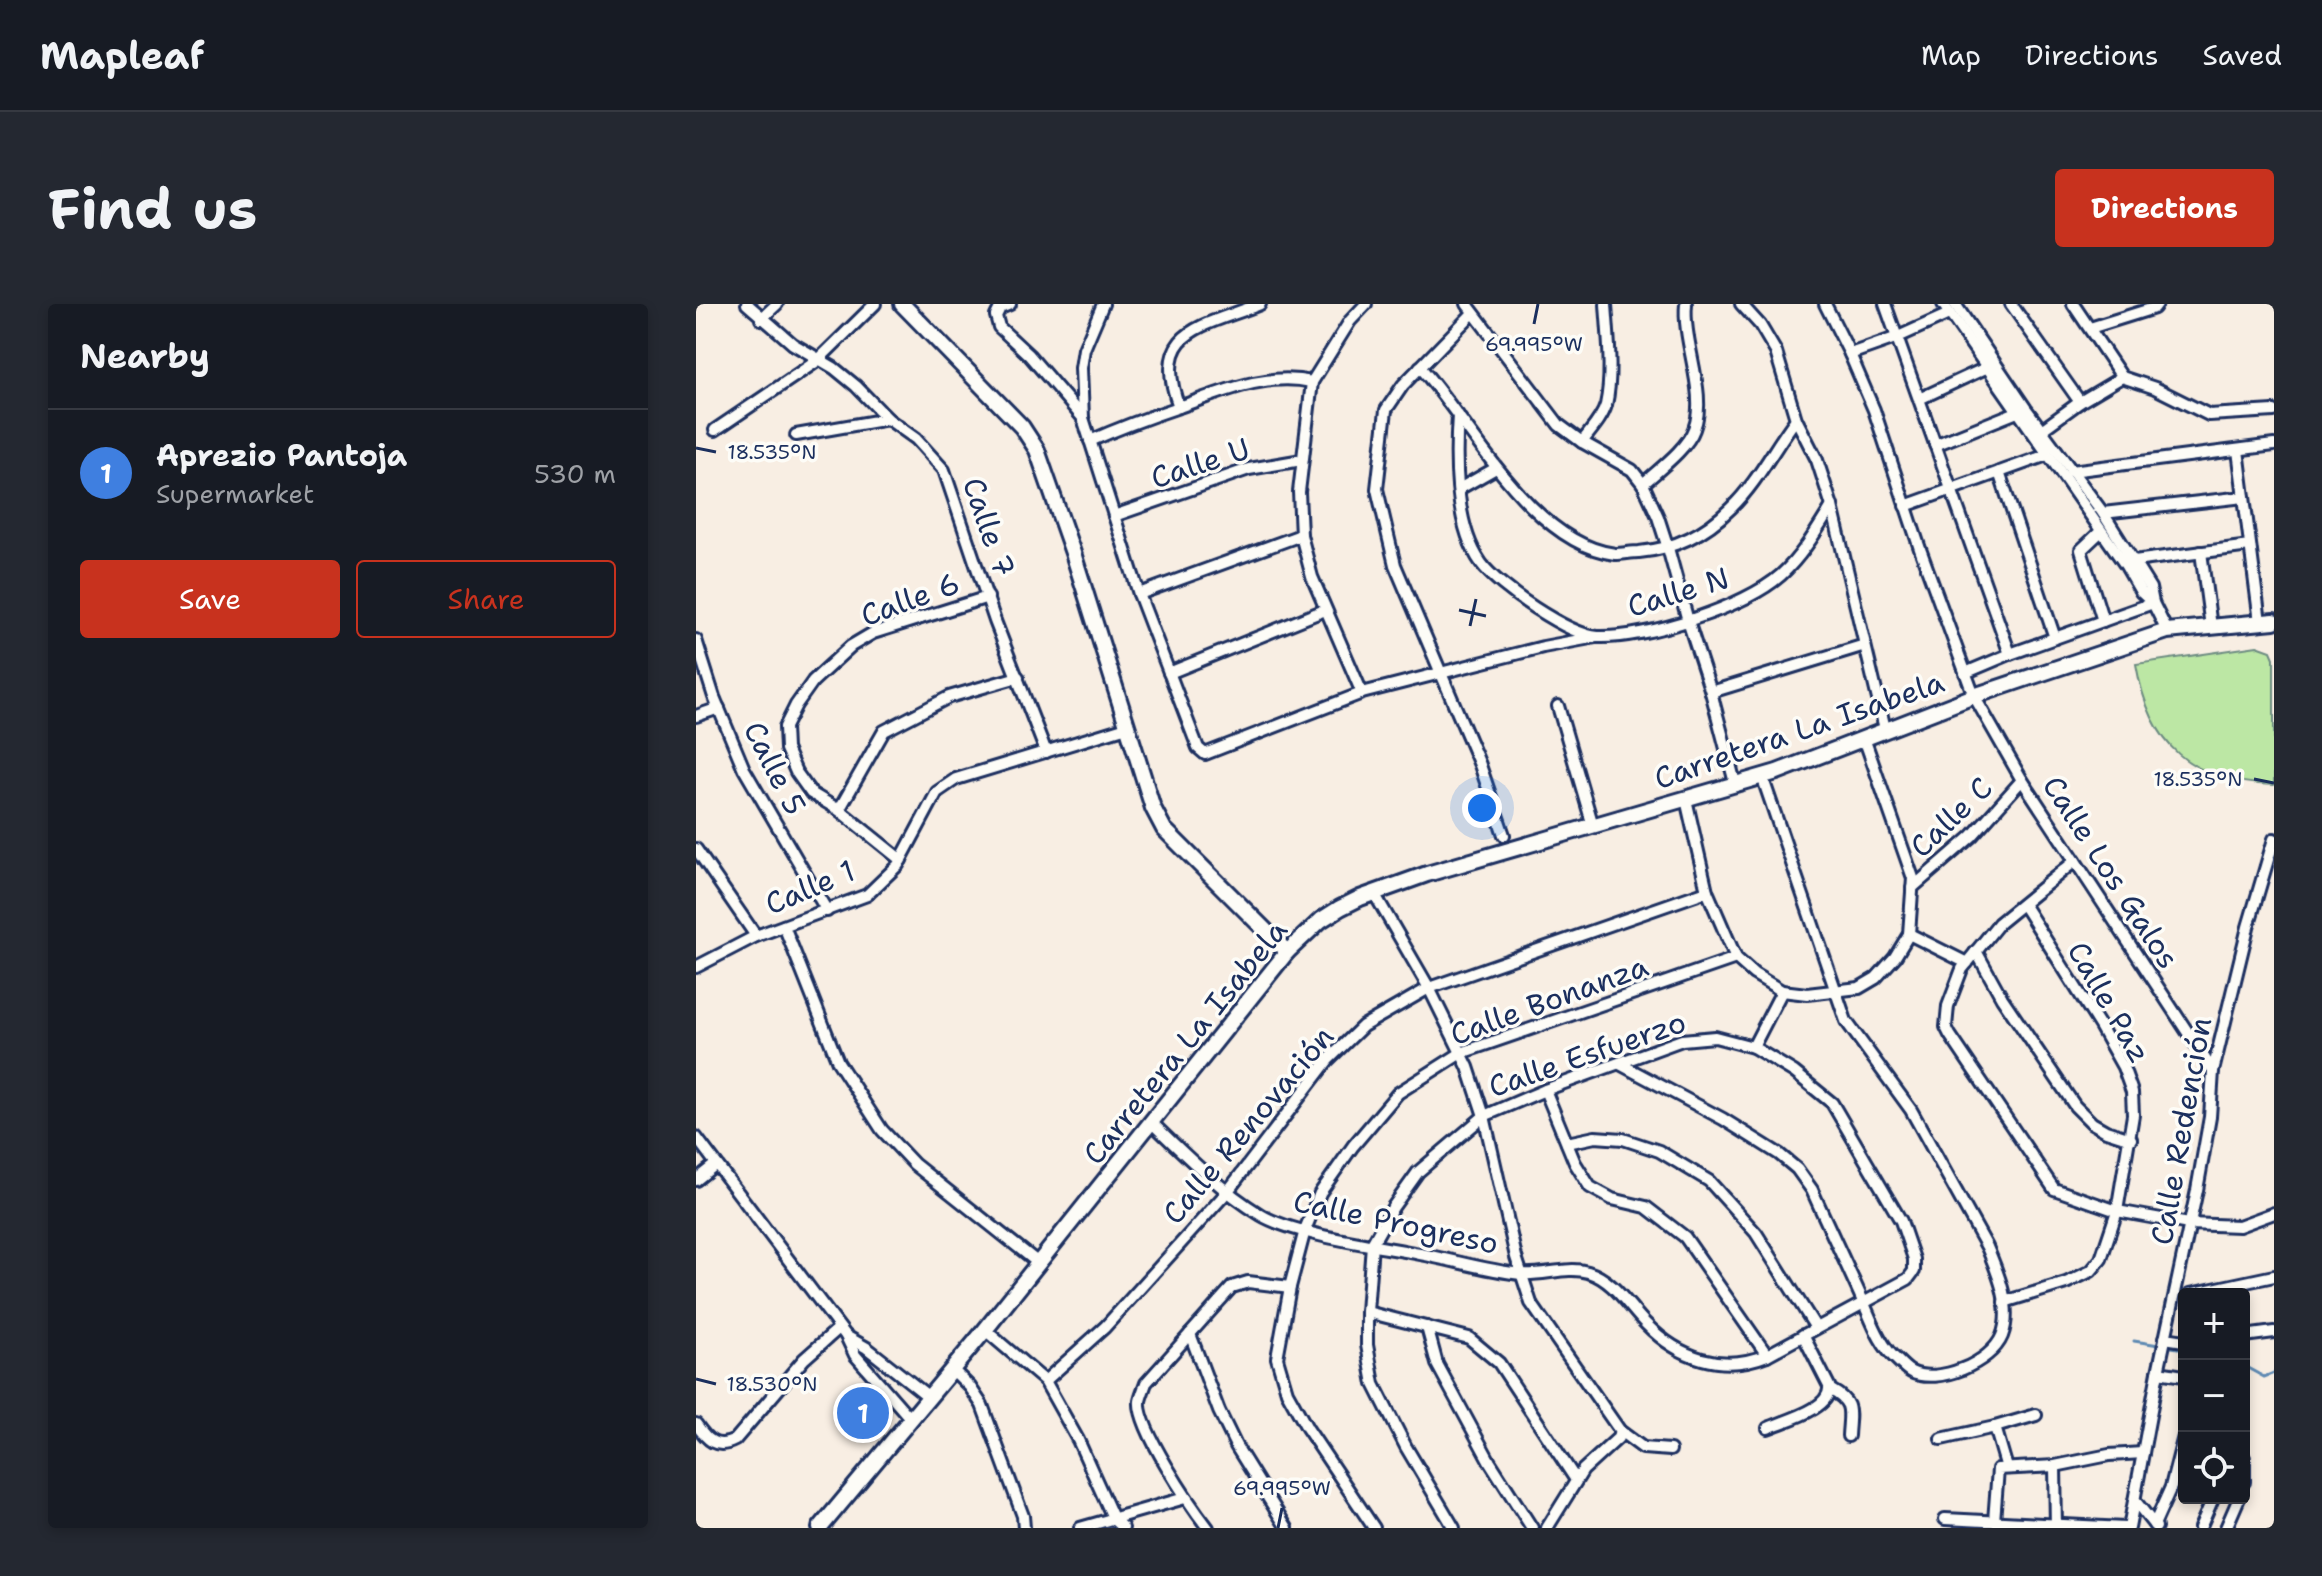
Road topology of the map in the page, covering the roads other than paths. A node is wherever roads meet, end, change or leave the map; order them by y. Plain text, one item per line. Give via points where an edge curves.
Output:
1 (747, 304) edge
2 (777, 304) edge
3 (875, 304) edge
4 (902, 304) edge
5 (1010, 304) edge
6 (1103, 304) edge
7 (1260, 304) edge
8 (1366, 304) edge
9 (1606, 304) edge
10 (1686, 304) edge
11 (1741, 304) edge
12 (1825, 304) edge
13 (1885, 304) edge
14 (2011, 304) edge
15 (2073, 304) edge
16 (2157, 304) edge
17 (1949, 307) edge
18 (1470, 309) edge
19 (761, 319) junction
20 (2090, 328) junction
21 (1898, 337) junction
22 (1850, 354) junction
23 (817, 361) junction
24 (1990, 366) junction
25 (1420, 367) junction
26 (2122, 377) junction
27 (1312, 382) junction
28 (1919, 399) junction
29 (2080, 402) junction
30 (1179, 407) junction
31 (2021, 411) junction
32 (2274, 411) edge
33 (1458, 415) junction
34 (1083, 418) junction
35 (888, 419) junction
36 (1796, 419) junction
37 (715, 430) dead end
38 (2038, 432) junction
39 (796, 435) dead end
40 (1090, 441) junction
41 (1582, 442) junction
42 (1935, 445) junction
43 (2274, 445) edge
44 (2238, 450) junction
45 (2047, 455) junction
46 (1302, 460) junction
47 (1496, 468) junction
48 (2071, 471) junction
49 (1999, 472) junction
50 (1643, 484) junction
51 (1459, 489) junction
52 (1950, 489) junction
53 (2244, 497) junction
54 (1832, 506) junction
55 (1905, 506) junction
56 (2103, 513) junction
57 (1114, 516) junction
58 (2100, 532) junction
59 (1301, 535) junction
60 (2250, 546) junction
61 (1668, 548) junction
62 (2201, 552) junction
63 (2134, 561) junction
64 (1139, 594) junction
65 (988, 597) junction
66 (2153, 603) junction
67 (1325, 610) junction
68 (1688, 621) junction
69 (2103, 621) junction
70 (2267, 622) edge
71 (2211, 627) junction
72 (2167, 631) junction
73 (1596, 637) junction
74 (2055, 638) junction
75 (696, 640) edge
76 (1865, 645) junction
77 (2010, 654) junction
78 (1169, 673) junction
79 (1439, 673) junction
80 (1965, 673) junction
81 (1018, 677) junction
82 (1711, 692) junction
83 (1362, 693) junction
84 (1974, 696) junction
85 (1558, 706) dead end
86 (719, 708) junction
87 (696, 716) edge
88 (1127, 727) junction
89 (1885, 729) junction
90 (1864, 738) junction
91 (1046, 752) junction
92 (1762, 776) junction
93 (2022, 780) junction
94 (1735, 783) junction
95 (1686, 799) junction
96 (839, 810) junction
97 (1593, 826) junction
98 (1504, 835) dead end
99 (2274, 839) edge
100 (696, 849) edge
101 (901, 860) junction
102 (2075, 861) junction
103 (1912, 888) junction
104 (1707, 891) junction
105 (1374, 893) junction
106 (2023, 904) junction
107 (827, 911) junction
108 (784, 926) junction
109 (1909, 934) junction
110 (756, 936) junction
111 (1976, 951) junction
112 (1287, 952) junction
113 (1736, 958) junction
114 (1967, 963) junction
115 (696, 967) edge
116 (1429, 988) junction
117 (1782, 991) junction
118 (1835, 991) junction
119 (1753, 1047) junction
120 (1461, 1053) junction
121 (1620, 1064) junction
122 (2213, 1071) junction
123 (1545, 1090) junction
124 (1484, 1116) junction
125 (1150, 1121) junction
126 (696, 1137) edge
127 (2131, 1139) junction
128 (1567, 1143) junction
129 (716, 1164) junction
130 (696, 1180) edge
131 (1228, 1191) junction
132 (2117, 1211) junction
133 (2274, 1213) edge
134 (2189, 1224) junction
135 (1305, 1230) junction
136 (1372, 1244) junction
137 (1037, 1262) junction
138 (1914, 1271) joint
139 (1523, 1274) junction
140 (2274, 1276) edge
141 (1290, 1287) junction
142 (2181, 1288) edge
143 (2218, 1288) edge
144 (1863, 1302) junction
145 (2004, 1302) junction
146 (2178, 1302) edge
147 (1367, 1312) junction
148 (1427, 1327) junction
149 (1816, 1328) junction
150 (985, 1330) junction
151 (842, 1332) junction
152 (2274, 1332) edge
153 (1190, 1334) junction
154 (1803, 1335) junction
155 (2250, 1335) edge
156 (2164, 1341) junction
157 (2178, 1341) edge
158 (1767, 1355) junction
159 (2159, 1366) junction
160 (952, 1369) junction
161 (2178, 1374) edge
162 (1045, 1381) junction
163 (1831, 1390) junction
164 (929, 1397) junction
165 (2036, 1415) dead end
166 (910, 1418) junction
167 (696, 1424) edge
168 (1995, 1427) junction
169 (1768, 1428) dead end
170 (1620, 1431) junction
171 (1848, 1436) dead end
172 (1941, 1439) dead end
173 (1670, 1450) dead end
174 (2143, 1453) junction
175 (2178, 1460) edge
176 (2055, 1466) junction
177 (2007, 1468) junction
178 (1576, 1480) junction
179 (1185, 1498) junction
180 (2135, 1501) junction
181 (2210, 1504) edge
182 (2236, 1504) edge
183 (1945, 1519) dead end
184 (1994, 1521) junction
185 (1118, 1524) edge
186 (2056, 1526) edge
187 (2156, 1526) edge
188 (820, 1528) edge
189 (1024, 1528) edge
190 (1080, 1528) edge
191 (1208, 1528) edge
192 (1287, 1528) edge
193 (1374, 1528) edge
194 (1454, 1528) edge
195 (1532, 1528) edge
196 (1547, 1528) edge
197 (2127, 1528) edge
198 (2200, 1528) edge
199 (2226, 1528) edge

1 - 19 street, Calle 7
2 - 19 street
3 - 23 street
4 - 88 main road via 1022,427 1037,450
5 - 34 street via 996,316 999,327
6 - 34 street via 1084,349
7 - 30 street via 1184,336 1169,364
8 - 27 street
9 - 41 street via 1606,406
10 - 50 street via 1698,407 1694,431
11 - 36 street via 1776,352
12 - 22 street, Calle Los Galos
13 - 21 street
14 - 29 street
15 - 20 street
16 - 20 street
17 - 21 street
17 - 24 street
18 - 25 street
18 - 41 street via 1559,425
19 - 23 street, Calle 7
20 - 26 street
21 - 22 street
21 - 28 street
22 - 55 street, Calle Los Galos
23 - 35 street, Calle 7 via 834,368
23 - 37 street
24 - 28 street
24 - 31 street
25 - 33 street
25 - 79 street via 1386,410 1377,489 1395,565
26 - 29 street
26 - 32 street via 2209,415
27 - 30 street via 1267,379
27 - 46 street
28 - 42 street
29 - 38 street
30 - 40 street
31 - 38 street
31 - 42 street
33 - 47 street
33 - 51 street, Calle N
34 - 40 street
35 - 39 street
35 - 65 street, Calle 7 via 916,439 944,470
36 - 54 street
36 - 61 street via 1732,508 1701,534
38 - 45 street
38 - 48 street
40 - 57 street
41 - 50 street via 1632,470
42 - 52 street
43 - 44 street
44 - 48 street
44 - 53 street
45 - 49 street
45 - 58 street
46 - 57 street, Calle U via 1249,469
46 - 59 street
47 - 51 street
47 - 61 street via 1546,519 1582,544 1616,554
48 - 56 street
49 - 52 street
49 - 74 street
50 - 61 street
51 - 73 street, Calle N via 1467,535 1481,563 1524,602
52 - 55 street
52 - 77 street
53 - 56 street
53 - 60 street
54 - 68 street, Calle N via 1780,575 1743,599
54 - 76 street
55 - 80 street, Calle Los Galos
56 - 63 street
57 - 64 street
58 - 66 street
58 - 69 street via 2081,550
59 - 64 street
59 - 67 street
60 - 62 street
60 - 70 street
61 - 68 street
62 - 63 street
62 - 71 street
63 - 66 street
64 - 78 street
65 - 81 street, Calle 7
65 - 96 street, Calle 6 via 873,633 834,659 796,705 785,727 786,749 811,793
66 - 69 street
66 - 72 street
67 - 78 street
67 - 83 street
68 - 73 street, Calle N
68 - 82 street
69 - 74 street
70 - 71 main road, Carretera La Isabela
71 - 72 main road, Carretera La Isabela
72 - 84 main road, Carretera La Isabela
73 - 79 street
74 - 77 street
75 - 86 street, Calle 5
76 - 82 street
76 - 89 street
77 - 80 street
78 - 83 street via 1205,754
79 - 83 street
79 - 98 street
80 - 84 street, Calle Los Galos
81 - 91 street, Calle 7
81 - 96 street via 949,697 884,731
82 - 94 street
84 - 89 main road, Carretera La Isabela
84 - 93 street, Calle Los Galos
85 - 97 street
86 - 87 street
86 - 107 street, Calle 5 via 744,769
88 - 91 street, Calle 1
88 - 112 main road via 1164,829
89 - 90 main road, Carretera La Isabela
90 - 92 main road, Carretera La Isabela
90 - 103 street via 1900,835
91 - 101 street, Calle 1 via 956,779 937,792
92 - 94 main road, Carretera La Isabela
92 - 118 street
93 - 102 street, Calle Los Galos
93 - 103 street, Calle C via 1972,836
94 - 95 main road, Carretera La Isabela
95 - 97 main road, Carretera La Isabela
95 - 104 street
96 - 101 street, Calle 6
97 - 105 main road, Carretera La Isabela
99 - 122 street, Calle Redención
100 - 110 street
101 - 107 street, Calle 1 via 867,895
102 - 106 street
102 - 122 street, Calle Los Galos
103 - 109 street
104 - 113 street
104 - 116 street, Calle Renovación
105 - 112 main road, Carretera La Isabela via 1321,920
105 - 116 street
106 - 111 street
106 - 127 street, Calle Paz via 2123,1067 2132,1092
107 - 108 street, Calle 1
108 - 110 street, Calle 1
108 - 137 street via 838,1062 882,1130 914,1164
109 - 114 street
109 - 118 street via 1876,978 1859,988
110 - 115 street, Calle 1
111 - 114 street
111 - 127 street via 2075,1106 2092,1123
112 - 125 main road, Carretera La Isabela
113 - 117 street
113 - 120 street, Calle Bonanza
114 - 132 street via 1948,1006 1950,1035 2054,1189
116 - 120 street
116 - 131 street, Calle Renovación via 1363,1026 1328,1060
117 - 118 street
117 - 119 street
118 - 145 street via 1846,1021 1911,1110 1987,1247
119 - 121 street, Calle Esfuerzo via 1715,1037 1682,1040
119 - 138 street, Calle Esfuerzo via 1832,1103 1901,1221
120 - 124 street
120 - 135 street, Calle Bonanza via 1398,1093 1320,1193
121 - 123 street, Calle Esfuerzo
121 - 144 street via 1723,1119 1797,1169 1812,1190
122 - 134 street, Calle Redención via 2210,1117
123 - 124 street, Calle Esfuerzo
123 - 128 street
124 - 136 street, Calle Esfuerzo via 1418,1172
124 - 139 street
125 - 131 street, Calle Progreso
125 - 137 main road, Carretera La Isabela
126 - 129 street
127 - 132 street, Calle Paz
128 - 149 street via 1623,1139 1659,1151 1709,1181 1756,1233
128 - 158 street via 1590,1187 1646,1207 1685,1237
129 - 130 street
129 - 151 street
131 - 135 street, Calle Progreso via 1263,1217
131 - 162 street, Calle Renovación via 1105,1327
132 - 134 street
132 - 145 street, Calle Paz via 2101,1259 2091,1271 2042,1293
133 - 134 street via 2239,1226
134 - 142 street, Calle Redención
135 - 136 street, Calle Progreso
135 - 141 street, Calle Bonanza
136 - 139 street, Calle Progreso
136 - 147 street, Calle Esfuerzo
137 - 150 main road, Carretera La Isabela
138 - 144 street, Calle Progreso
139 - 158 street, Calle Progreso via 1585,1271 1598,1276 1647,1326 1687,1354 1716,1364
139 - 170 street via 1531,1303
140 - 143 street
141 - 153 street via 1248,1282 1232,1287
141 - 193 street, Calle Bonanza via 1277,1358 1287,1392
144 - 145 street via 1886,1350 1897,1361 1913,1373 1940,1375 1990,1354 2002,1337
144 - 149 street, Calle Progreso
146 - 156 street, Calle Redención
147 - 148 street
147 - 194 street, Calle Esfuerzo via 1374,1384
148 - 178 street via 1469,1338 1499,1363
148 - 195 street via 1437,1364
149 - 154 street, Calle Progreso
150 - 160 main road, Carretera La Isabela
150 - 162 street
151 - 164 street
151 - 166 street via 855,1355
151 - 167 street via 804,1359 735,1440 711,1443
152 - 155 street
153 - 179 street via 1146,1383 1140,1402 1143,1421
153 - 192 street via 1236,1446
154 - 158 street, Calle Progreso
154 - 163 street
156 - 157 street
156 - 159 street, Calle Redención
159 - 161 street
159 - 174 street, Calle Redención
160 - 164 main road, Carretera La Isabela
160 - 189 street via 982,1405
162 - 185 street
163 - 169 street via 1821,1405
163 - 171 street via 1843,1397 1851,1412
164 - 166 main road, Carretera La Isabela
165 - 168 street
166 - 188 main road, Carretera La Isabela
168 - 172 street
168 - 177 street
170 - 173 street via 1643,1448
170 - 178 street
174 - 176 street
174 - 180 street, Calle Redención
175 - 187 street
176 - 177 street
176 - 186 street
177 - 184 street via 1997,1470
178 - 196 street
179 - 185 street
179 - 191 street
180 - 187 street
180 - 197 street, Calle Redención
181 - 198 street
182 - 199 street
183 - 184 street
184 - 186 street
185 - 190 street
186 - 197 street

